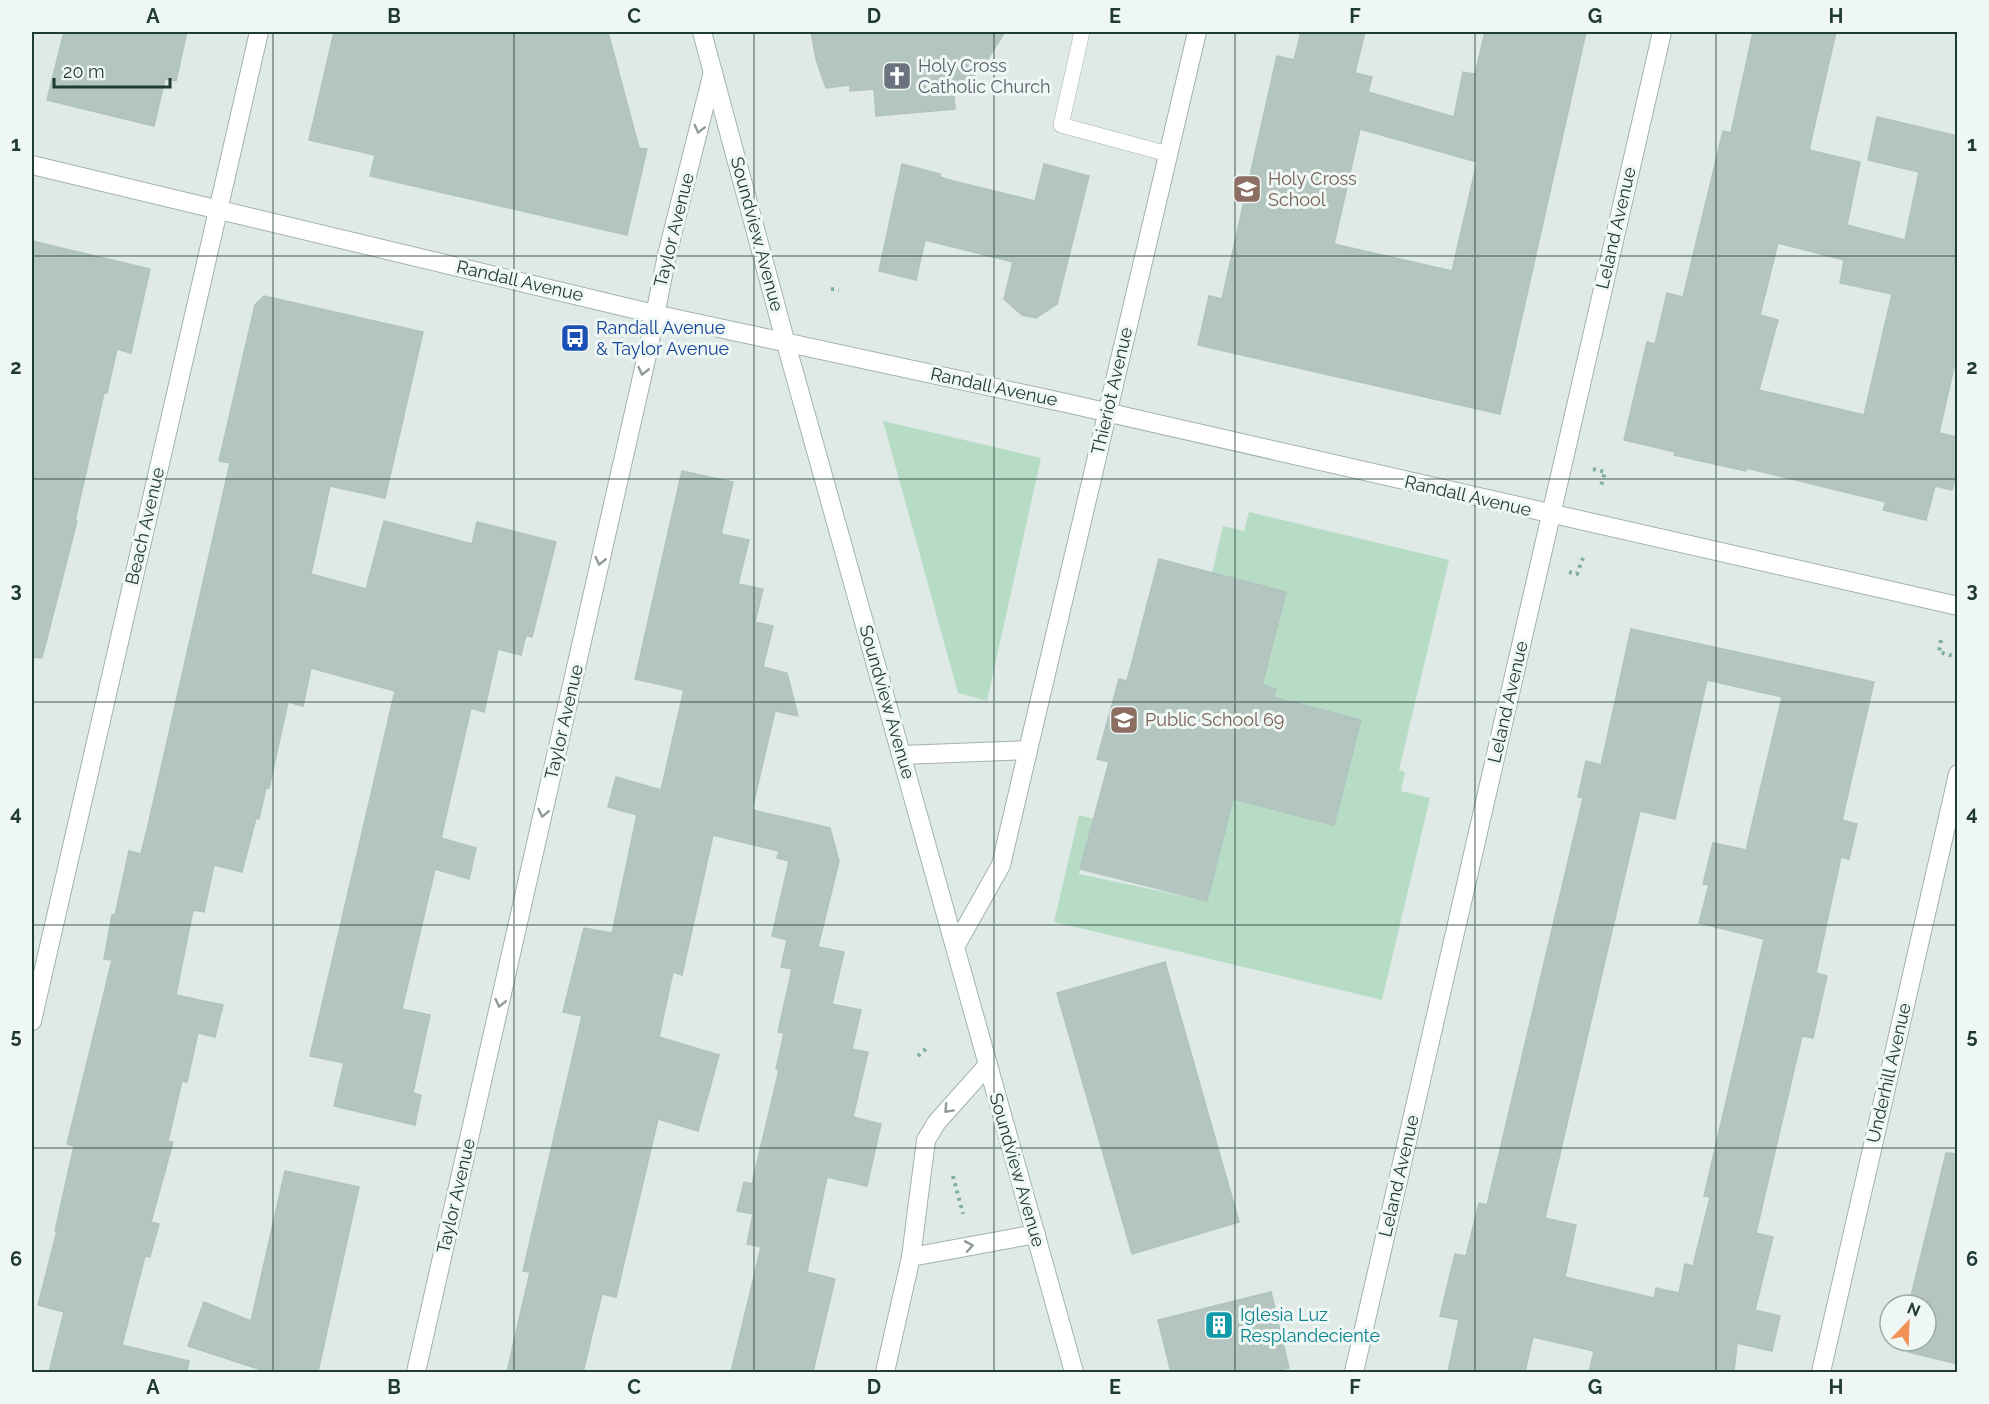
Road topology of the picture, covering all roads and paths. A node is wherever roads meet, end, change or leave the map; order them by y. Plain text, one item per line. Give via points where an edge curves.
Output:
1 (259, 32) edge
2 (702, 32) edge
3 (1082, 32) edge
4 (1197, 32) edge
5 (1662, 32) edge
6 (713, 72) junction
7 (1168, 154) junction
8 (32, 165) edge
9 (217, 210) junction
10 (831, 289) dead end
11 (839, 290) dead end
12 (654, 314) junction
13 (785, 340) junction
14 (1107, 414) junction
15 (1593, 469) dead end
16 (1601, 486) dead end
17 (1551, 514) junction
18 (1583, 558) dead end
19 (1569, 572) dead end
20 (1958, 606) edge
21 (1941, 640) dead end
22 (1953, 656) dead end
23 (1028, 750) junction
24 (902, 756) junction
25 (1958, 774) edge
26 (956, 945) junction
27 (32, 1021) edge
28 (928, 1047) dead end
29 (918, 1056) dead end
30 (987, 1066) junction
31 (950, 1166) dead end
32 (963, 1214) dead end
33 (1036, 1234) junction
34 (911, 1257) junction
35 (416, 1372) edge
36 (885, 1372) edge
37 (1074, 1372) edge
38 (1354, 1372) edge
39 (1821, 1372) edge

1 - 9 street, Beach Avenue
2 - 6 street, Soundview Avenue
3 - 7 lane via 1061,125
4 - 7 street, Thieriot Avenue
5 - 17 street, Leland Avenue
6 -> 12 street, Taylor Avenue
6 - 13 street, Soundview Avenue
7 - 14 street, Thieriot Avenue
8 - 9 street, Randall Avenue
9 - 12 street, Randall Avenue
9 - 27 street, Beach Avenue
10 - 11 path
12 - 13 street, Randall Avenue
12 -> 35 street, Taylor Avenue
13 - 14 street, Randall Avenue
13 - 24 street, Soundview Avenue
14 - 17 street, Randall Avenue
14 - 23 street, Thieriot Avenue
15 - 16 path via 1605,472
17 - 20 street, Randall Avenue
17 - 38 street, Leland Avenue
18 - 19 path via 1577,574
21 - 22 path via 1939,652
23 - 24 street
23 - 26 street, Thieriot Avenue via 1001,865
24 - 26 street, Soundview Avenue
25 - 39 street, Underhill Avenue
26 - 30 street, Soundview Avenue
28 - 29 path
30 - 33 street, Soundview Avenue
30 -> 34 street via 926,1140
31 - 32 path
34 -> 33 street
33 - 37 street, Soundview Avenue
34 - 36 street

